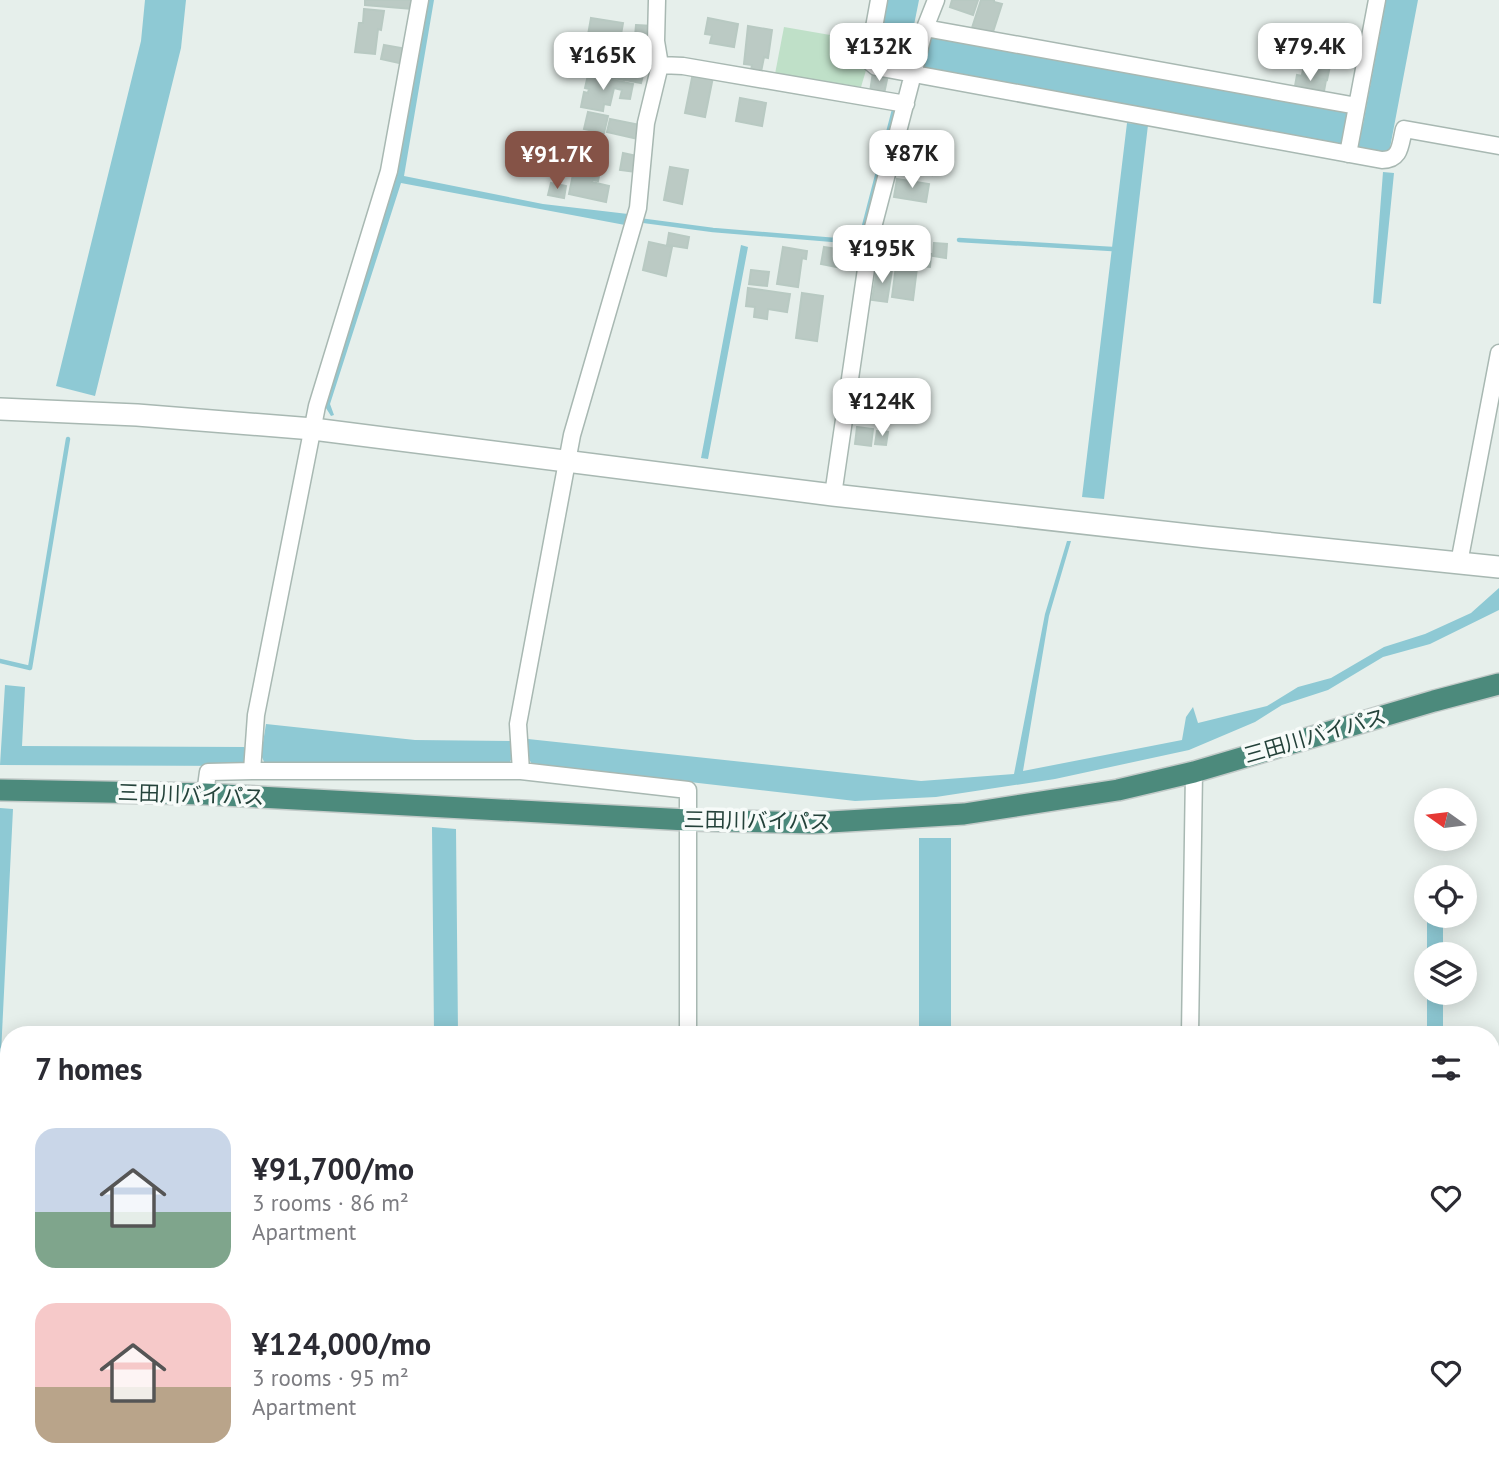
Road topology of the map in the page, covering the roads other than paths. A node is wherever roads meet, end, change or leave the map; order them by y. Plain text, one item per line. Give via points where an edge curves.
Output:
1 (420, 0) edge
2 (657, 0) edge
3 (879, 0) edge
4 (936, 0) edge
5 (1377, 0) edge
6 (924, 33) junction
7 (660, 65) junction
8 (915, 70) junction
9 (906, 104) junction
10 (1356, 113) junction
11 (1499, 146) edge
12 (1349, 147) junction
13 (1499, 353) edge
14 (0, 409) edge
15 (313, 429) junction
16 (567, 462) junction
17 (833, 495) junction
18 (1459, 563) junction
19 (1499, 567) edge
20 (1499, 684) edge
21 (252, 771) junction
22 (521, 771) junction
23 (1194, 772) junction
24 (0, 790) edge
25 (205, 794) junction
26 (687, 820) junction
27 (688, 1026) edge
28 (1190, 1026) edge

1 - 15 street via 389,171
2 - 7 street
3 - 8 street via 870,62 876,67
4 - 6 street
5 - 10 street
6 - 8 street
6 - 10 street
7 - 9 street
7 - 16 street via 646,123 638,208
8 - 9 street
8 - 12 street
9 - 17 street via 871,235
10 - 12 street
11 - 12 street via 1404,129 1398,155 1391,160
13 - 18 street
14 - 15 street
15 - 16 street
15 - 21 street via 256,715
16 - 17 street
16 - 22 street via 518,724
17 - 18 street
18 - 19 street
20 - 23 highway, 三田川バイパス
21 - 22 street
21 - 25 street via 208,772
22 - 26 street via 688,790
23 - 26 highway, 三田川バイパス via 1118,790 964,814 813,823
23 - 28 street
24 - 25 highway, 三田川バイパス
25 - 26 highway, 三田川バイパス
26 - 27 street

